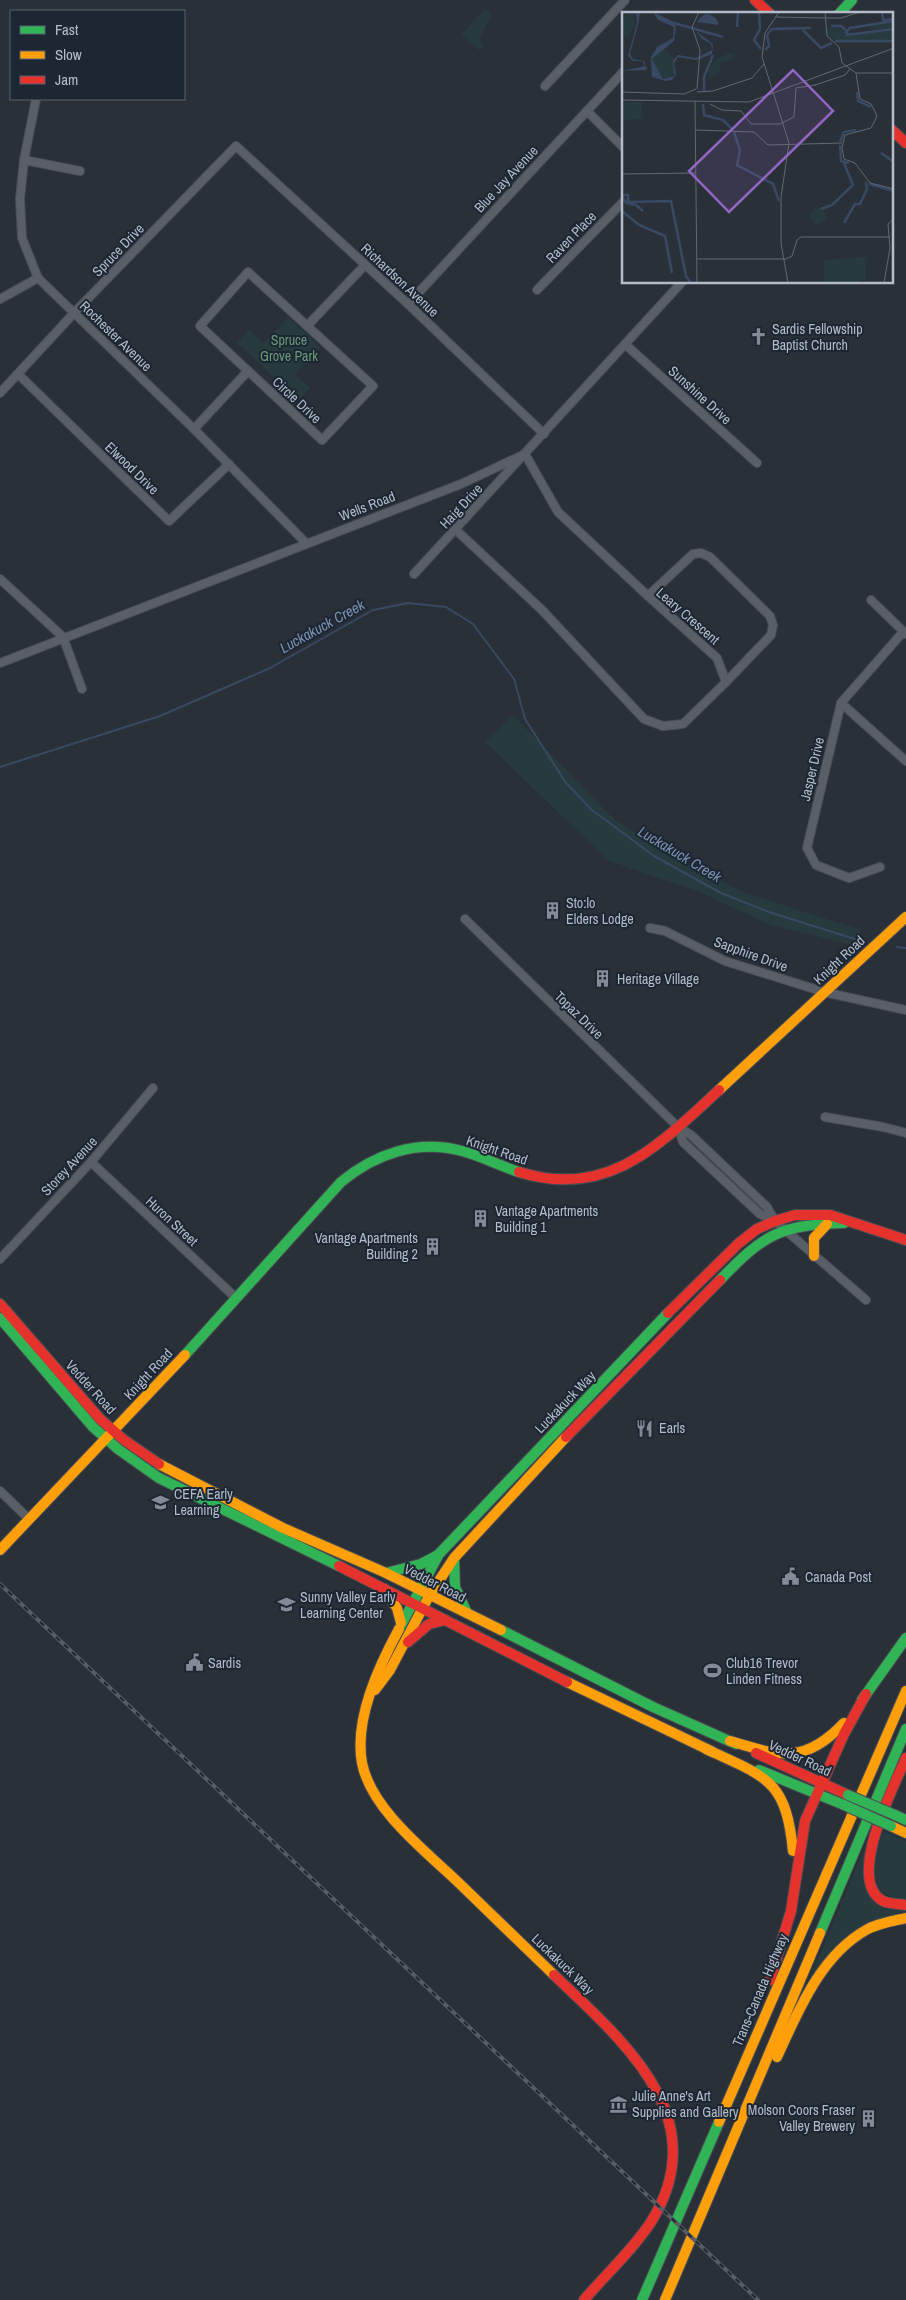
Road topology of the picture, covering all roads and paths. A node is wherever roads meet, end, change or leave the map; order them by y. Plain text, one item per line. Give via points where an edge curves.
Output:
1 (625, 0) edge
2 (755, 0) edge
3 (852, 0) edge
4 (768, 12) edge
5 (840, 12) edge
6 (622, 73) edge
7 (545, 86) dead end
8 (36, 100) edge
9 (587, 111) junction
10 (894, 132) edge
11 (906, 143) edge
12 (236, 146) joint
13 (622, 146) edge
14 (24, 160) junction
15 (80, 171) dead end
16 (622, 203) edge
17 (365, 265) junction
18 (38, 278) junction
19 (680, 284) edge
20 (537, 290) dead end
21 (0, 299) edge
22 (408, 304) junction
23 (74, 313) junction
24 (307, 326) junction
25 (626, 345) junction
26 (248, 371) junction
27 (18, 374) junction
28 (0, 393) edge
29 (194, 429) junction
30 (544, 434) junction
31 (525, 454) junction
32 (757, 463) dead end
33 (228, 464) junction
34 (456, 530) junction
35 (306, 543) junction
36 (414, 574) dead end
37 (0, 579) edge
38 (648, 596) junction
39 (871, 600) dead end
40 (905, 633) edge
41 (63, 638) junction
42 (0, 663) edge
43 (726, 682) junction
44 (82, 689) dead end
45 (841, 703) junction
46 (906, 761) edge
47 (880, 867) dead end
48 (906, 917) edge
49 (465, 919) dead end
50 (650, 928) dead end
51 (824, 992) junction
52 (906, 1010) edge
53 (154, 1088) dead end
54 (826, 1117) dead end
55 (678, 1127) junction
56 (906, 1133) edge
57 (91, 1162) junction
58 (775, 1220) junction
59 (851, 1223) junction
60 (827, 1224) junction
61 (784, 1229) junction
62 (906, 1240) edge
63 (814, 1256) junction
64 (0, 1259) edge
65 (236, 1298) junction
66 (866, 1300) dead end
67 (0, 1304) edge
68 (0, 1318) edge
69 (110, 1434) junction
70 (0, 1491) edge
71 (29, 1519) junction
72 (0, 1550) edge
73 (438, 1554) junction
74 (454, 1558) junction
75 (386, 1573) junction
76 (384, 1588) junction
77 (418, 1590) junction
78 (429, 1596) junction
79 (412, 1602) junction
80 (422, 1608) junction
81 (468, 1614) junction
82 (445, 1620) junction
83 (401, 1623) junction
84 (906, 1638) edge
85 (400, 1650) junction
86 (906, 1692) edge
87 (866, 1694) junction
88 (370, 1697) junction
89 (906, 1729) edge
90 (730, 1741) junction
91 (706, 1749) junction
92 (906, 1758) edge
93 (822, 1783) junction
94 (817, 1794) junction
95 (846, 1800) junction
96 (906, 1820) edge
97 (906, 1833) edge
98 (795, 1877) junction
99 (906, 1905) edge
100 (906, 1918) edge
101 (720, 2117) junction
102 (700, 2220) junction
103 (612, 2268) junction
104 (578, 2300) edge
105 (584, 2300) edge
106 (642, 2300) edge
107 (665, 2300) edge

1 - 7 street
2 - 4 main road
3 - 5 main road
6 - 9 street, Blue Jay Avenue
8 - 14 street, Rochester Avenue
9 - 13 street
9 - 22 street, Blue Jay Avenue
10 - 11 main road
12 - 17 street, Richardson Avenue
12 - 23 street, Spruce Drive
14 - 15 street
14 - 18 street, Rochester Avenue via 20,199 22,238
16 - 20 street, Raven Place
17 - 22 street, Richardson Avenue
17 - 24 street
18 - 21 street
18 - 23 street, Rochester Avenue
19 - 25 street, Wells Road
22 - 30 street, Richardson Avenue
23 - 27 street, Spruce Drive
23 - 29 street, Rochester Avenue
24 - 26 street, Circle Drive via 248,272 200,326
24 - 26 street, Circle Drive via 373,386 322,440
25 - 30 street, Wells Road
25 - 32 street, Sunshine Drive
26 - 29 street
27 - 28 street, Spruce Drive
27 - 33 street, Elwood Drive via 170,522
29 - 33 street, Rochester Avenue
30 - 31 street, Wells Road
31 - 34 street, Haig Drive
31 - 35 street, Wells Road via 461,484
31 - 38 street, Leary Crescent via 558,512
33 - 35 street, Rochester Avenue
34 - 36 street, Haig Drive
34 - 43 street via 542,610 644,719 663,726 683,724
35 - 41 street, Wells Road
37 - 41 street
38 - 43 street, Leary Crescent via 717,658
38 - 43 street via 692,554 701,553 710,557 770,616 773,625 771,635
39 - 40 street
40 - 45 street, Jasper Drive
41 - 42 street, Wells Road
41 - 44 street
45 - 46 street
45 - 47 street, Jasper Drive via 807,848 816,865 849,878
48 - 51 main road, Knight Road
49 - 55 street, Topaz Drive
50 - 51 street, Sapphire Drive via 665,931 726,961
51 - 52 street, Sapphire Drive
51 - 55 main road, Knight Road
53 - 57 street, Storey Avenue
54 - 56 street
55 - 58 street, Topaz Drive via 691,1135 767,1207
55 - 65 main road, Knight Road via 637,1162 610,1173 585,1178 544,1178 460,1151 422,1147 377,1157 341,1182
57 - 64 street, Storey Avenue
57 - 65 street, Huron Street
58 - 59 main road, Luckakuck Way via 818,1214
58 - 61 street, Topaz Drive
58 - 73 main road, Luckakuck Way via 758,1229 720,1260
59 - 60 main road, Luckakuck Way
59 - 62 main road, Luckakuck Way
60 - 61 main road, Luckakuck Way
60 - 63 main road via 814,1236
61 - 63 street, Topaz Drive
61 - 74 main road, Luckakuck Way via 766,1237 748,1251 557,1446
63 - 66 street, Topaz Drive
65 - 69 main road, Knight Road
67 - 69 main road, Vedder Road
68 - 69 main road, Vedder Road via 94,1427
69 - 71 main road, Knight Road
69 - 75 main road, Vedder Road via 167,1469 283,1528
69 - 76 main road, Vedder Road via 137,1463 159,1478
70 - 71 street
71 - 72 main road, Knight Road
73 - 75 main road via 414,1566
73 - 77 main road, Luckakuck Way
74 - 78 main road, Luckakuck Way
74 - 81 main road via 452,1578 455,1592
75 - 77 main road, Vedder Road
76 - 79 main road, Vedder Road
76 - 83 main road via 397,1608
77 - 78 main road, Vedder Road
77 - 79 main road, Luckakuck Way
78 - 80 main road, Luckakuck Way
78 - 81 main road, Vedder Road
79 - 80 main road, Vedder Road
79 - 83 main road, Luckakuck Way
80 - 82 main road, Vedder Road
80 - 85 main road, Luckakuck Way
81 - 90 main road, Vedder Road via 653,1707
82 - 85 main road via 429,1624
82 - 91 main road, Vedder Road
83 - 88 main road, Luckakuck Way via 380,1664
84 - 87 main road
85 - 88 main road, Luckakuck Way
86 - 101 main road, Trans-Canada Highway
87 - 90 main road via 830,1740 812,1750 790,1756 777,1755
87 - 93 main road
88 - 103 main road, Luckakuck Way via 360,1741 362,1763 369,1785 380,1802 413,1840 622,2040 650,2077 663,2102 671,2138 668,2182 652,2220
89 - 102 main road
90 - 93 main road, Vedder Road
91 - 94 main road, Vedder Road
91 - 98 main road via 763,1777 783,1797 791,1823
92 - 99 main road via 871,1846 867,1866 874,1892 886,1901
93 - 94 main road
93 - 95 main road, Vedder Road
94 - 95 main road, Vedder Road
94 - 98 main road via 802,1832
95 - 96 main road, Vedder Road, bridge
95 - 97 main road, Vedder Road, bridge
98 - 101 main road via 791,1911 776,1966
100 - 102 main road via 865,1931 840,1949 826,1967 780,2051
101 - 106 main road, Trans-Canada Highway
102 - 107 main road
103 - 104 main road, Luckakuck Way
103 - 105 main road, Luckakuck Way

